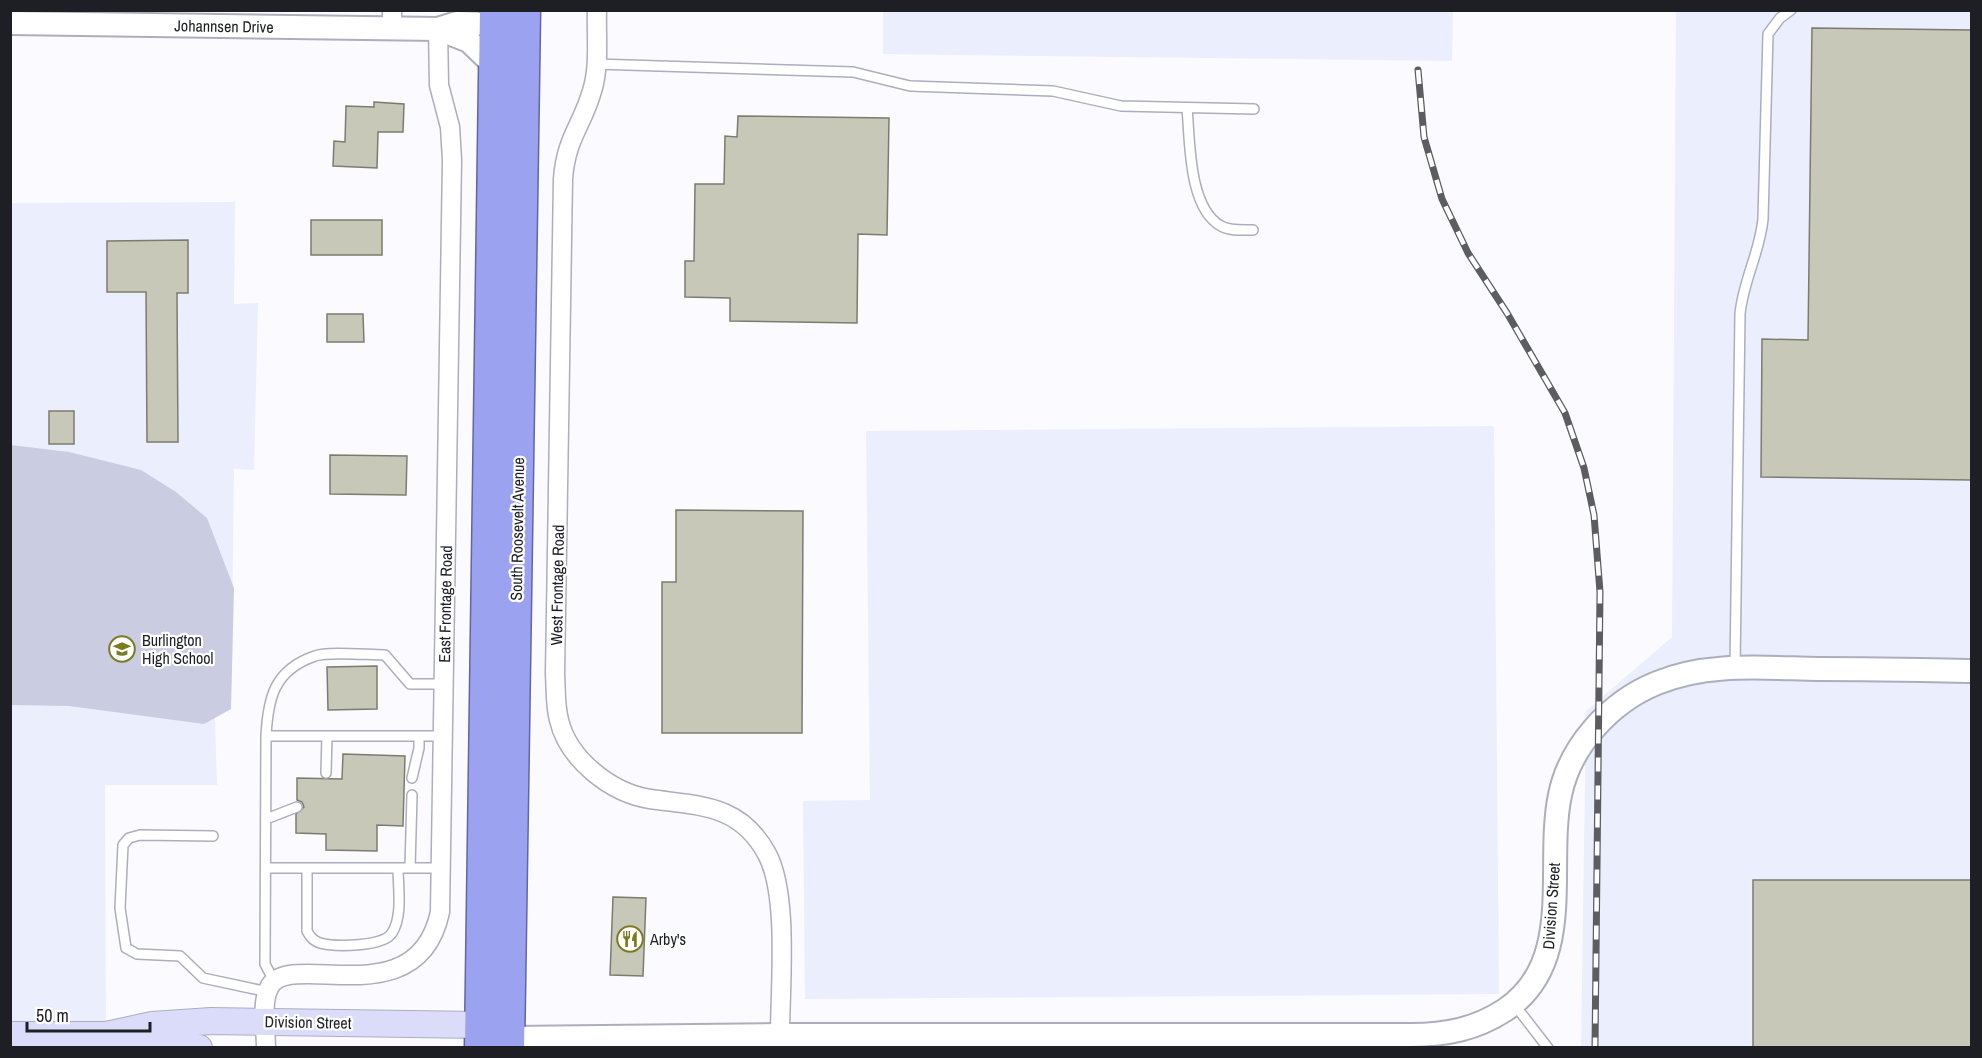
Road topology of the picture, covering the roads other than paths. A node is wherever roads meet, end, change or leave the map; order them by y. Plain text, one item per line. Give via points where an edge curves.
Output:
1 (525, 10) edge
2 (548, 10) edge
3 (597, 10) edge
4 (1791, 10) edge
5 (495, 17) edge
6 (392, 19) edge
7 (10, 23) edge
8 (438, 29) junction
9 (595, 64) junction
10 (494, 65) junction
11 (524, 93) junction
12 (1187, 108) junction
13 (1254, 109) dead end
14 (523, 182) junction
15 (1253, 230) dead end
16 (1735, 668) junction
17 (1971, 671) edge
18 (444, 684) junction
19 (266, 736) junction
20 (327, 736) junction
21 (419, 736) junction
22 (443, 736) junction
23 (326, 773) dead end
24 (412, 777) dead end
25 (412, 795) dead end
26 (297, 807) dead end
27 (266, 819) junction
28 (213, 837) dead end
29 (266, 868) junction
30 (307, 868) junction
31 (398, 868) junction
32 (410, 868) junction
33 (442, 868) junction
34 (271, 987) junction
35 (1514, 1004) junction
36 (266, 1020) junction
37 (10, 1035) edge
38 (780, 1035) junction
39 (98, 1039) edge
40 (54, 1041) edge
41 (493, 1041) edge
42 (600, 1042) edge
43 (188, 1047) edge
44 (266, 1047) edge
45 (1548, 1047) edge

1 - 11 highway, South Roosevelt Avenue
2 - 11 highway via 538,30
3 - 9 street, West Frontage Road
4 - 16 lane via 1768,34 1763,219 1740,314
5 - 8 street, Johannsen Drive
5 - 10 highway, South Roosevelt Avenue
5 - 14 highway via 511,45
6 - 7 street, Johannsen Drive
6 - 8 street, Johannsen Drive
8 - 10 street, Johannsen Drive via 469,41
8 - 18 street, East Frontage Road via 439,77 452,160
9 - 12 lane via 853,72 910,86 1053,91 1121,106
9 - 38 street, West Frontage Road via 593,89 567,147 563,179 555,674 559,720 566,739 586,765 610,784 635,796 710,806 736,819 759,843 774,871 778,893
10 - 41 highway, South Roosevelt Avenue
11 - 14 highway, South Roosevelt Avenue
12 - 13 lane
12 - 15 lane via 1192,168 1203,204 1220,226
14 - 41 highway, South Roosevelt Avenue
16 - 17 street, Division Street
16 - 35 street, Division Street via 1694,672 1652,685 1612,711 1580,748 1567,773 1558,806 1548,953 1535,981
18 - 19 lane via 410,684 384,655 316,655 282,674 267,707
18 - 22 street, East Frontage Road
19 - 20 lane
19 - 27 lane
20 - 21 lane
20 - 23 lane
21 - 22 lane
21 - 24 lane
22 - 33 street, East Frontage Road
25 - 32 lane
26 - 27 lane
27 - 29 lane
28 - 34 lane via 140,835 123,845 120,908 126,948 137,954 180,956 203,978
29 - 30 lane
29 - 34 lane via 265,964
30 - 31 lane
30 - 31 lane via 307,931 320,943 354,944 382,941 391,935 398,922
31 - 32 lane
32 - 33 lane
33 - 34 street, East Frontage Road via 437,927 430,942 412,960 382,973 283,977
34 - 36 street
35 - 38 street, Division Street via 1481,1023 1435,1035
35 - 45 lane
36 - 39 main road, Division Street via 166,1024
36 - 41 main road, Division Street
36 - 44 street
37 - 40 main road, Division Street
38 - 42 street, Division Street
39 - 40 main road, Division Street
39 - 43 main road, Division Street
41 - 42 street, Division Street

